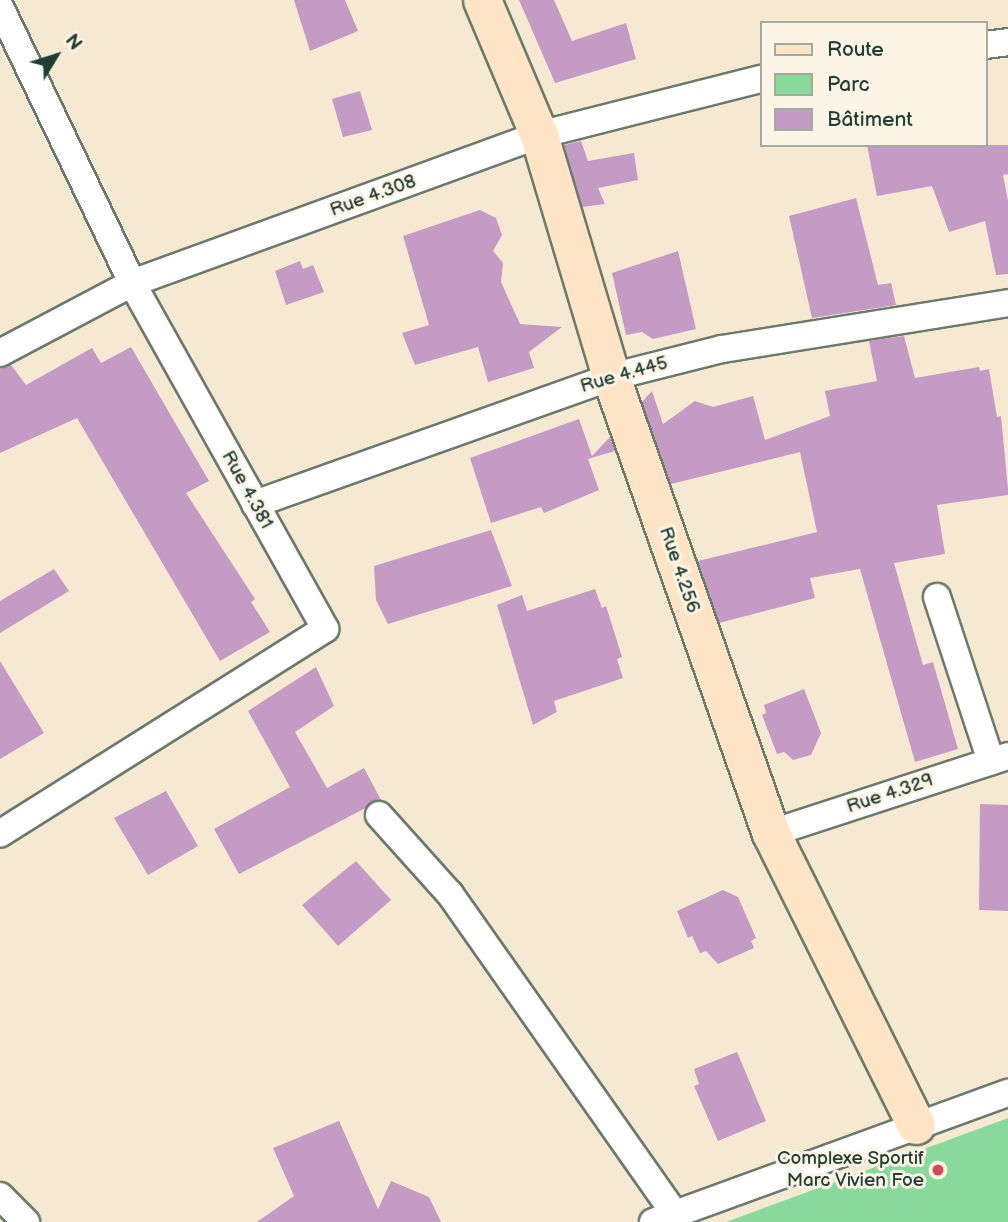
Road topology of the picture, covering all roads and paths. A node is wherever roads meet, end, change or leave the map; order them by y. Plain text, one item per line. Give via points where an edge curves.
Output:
1 (482, 0) edge
2 (0, 7) edge
3 (1008, 42) edge
4 (987, 45) edge
5 (760, 79) edge
6 (539, 135) junction
7 (132, 283) junction
8 (1008, 303) edge
9 (0, 353) edge
10 (611, 376) junction
11 (255, 504) junction
12 (937, 597) dead end
13 (1000, 759) edge
14 (379, 815) dead end
15 (0, 834) edge
16 (771, 834) junction
17 (1008, 1093) edge
18 (916, 1125) junction
19 (0, 1196) edge
20 (664, 1218) edge
21 (26, 1222) edge

1 - 6 street, Rue 4.256
2 - 7 street, Rue 4.381
3 - 4 street
5 - 6 street, Rue 4.308
6 - 7 street, Rue 4.308
6 - 10 street, Rue 4.256
7 - 9 street, Rue 4.308
7 - 11 street, Rue 4.381
8 - 10 street, Rue 4.445 via 722,349
10 - 11 street, Rue 4.445
10 - 16 street, Rue 4.256
11 - 15 street, Rue 4.381 via 325,629
12 - 13 street
13 - 16 street, Rue 4.329
14 - 20 street via 450,894
16 - 18 street, Rue 4.256
17 - 18 street
18 - 20 street
19 - 21 street

